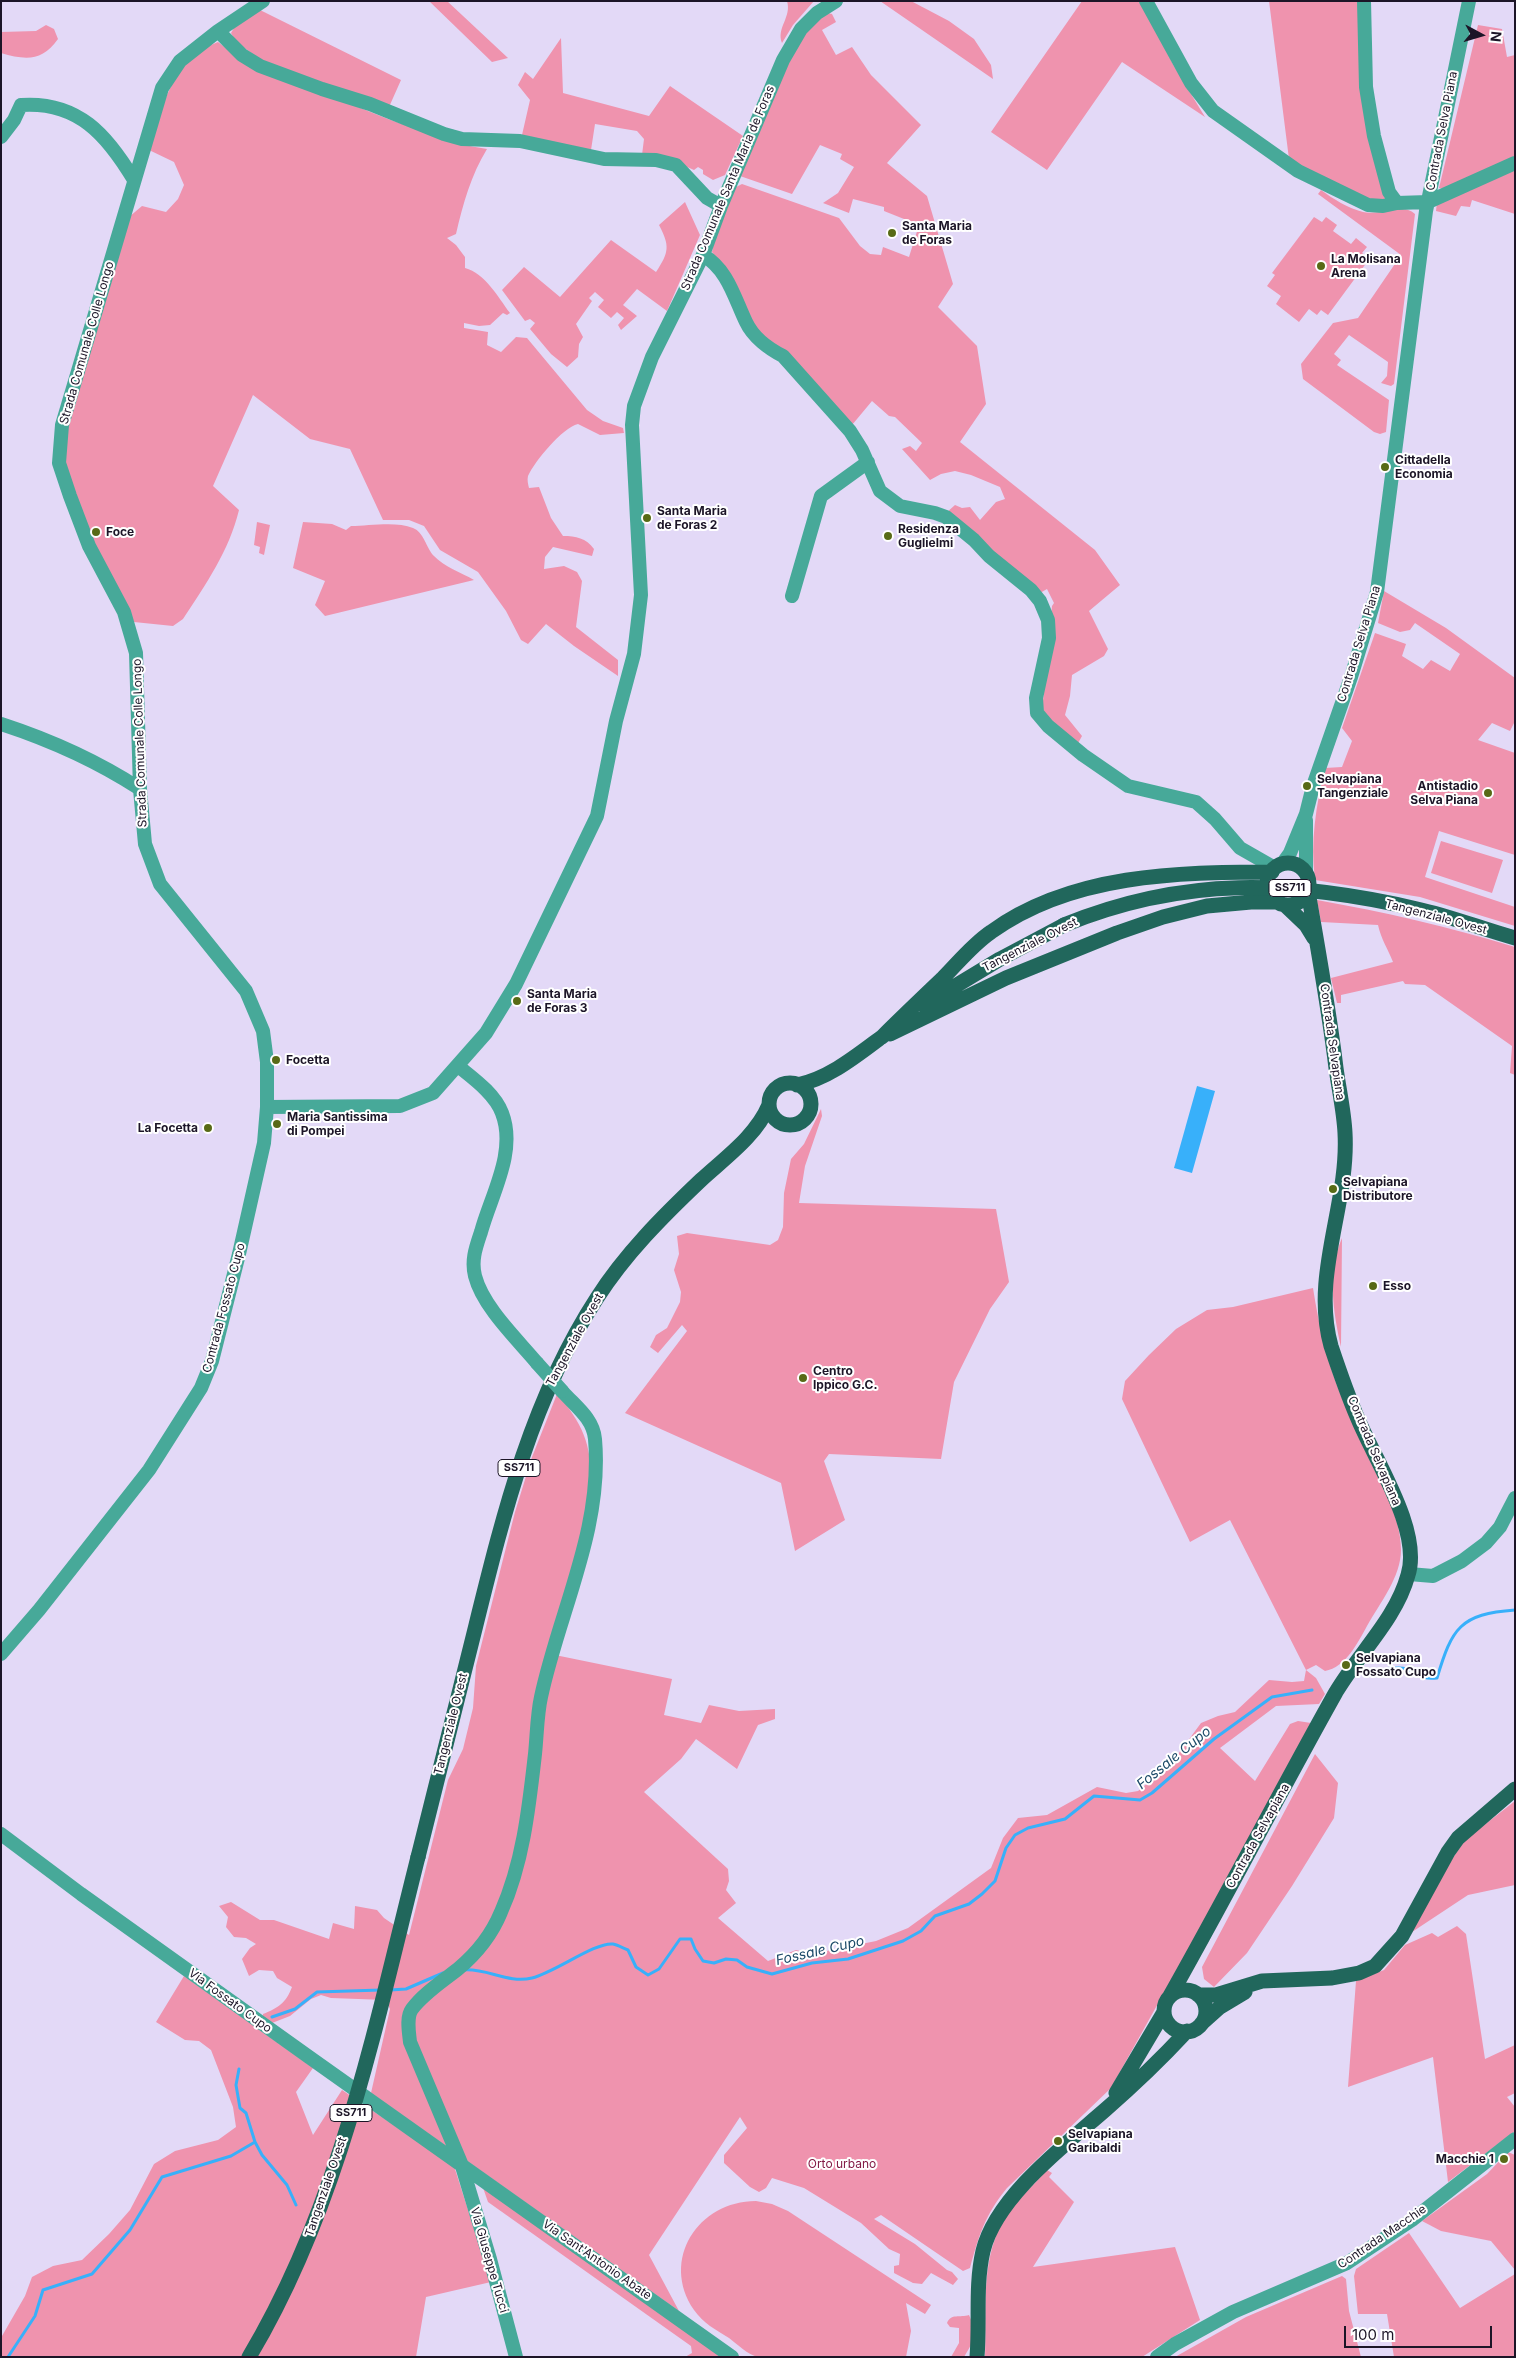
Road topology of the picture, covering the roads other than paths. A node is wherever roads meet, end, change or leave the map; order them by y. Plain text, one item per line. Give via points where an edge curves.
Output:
1 (263, 1) edge
2 (836, 1) edge
3 (1146, 1) edge
4 (1364, 1) edge
5 (1469, 1) edge
6 (218, 31) junction
7 (1, 137) edge
8 (1515, 163) edge
9 (134, 180) junction
10 (1397, 202) junction
11 (1428, 202) junction
12 (721, 206) junction
13 (703, 255) junction
14 (868, 462) junction
15 (792, 596) dead end
16 (1, 724) edge
17 (140, 789) junction
18 (1306, 814) junction
19 (1276, 868) junction
20 (1306, 873) junction
21 (1308, 891) junction
22 (1281, 904) junction
23 (1515, 938) edge
24 (1317, 943) junction
25 (882, 1036) junction
26 (458, 1066) junction
27 (835, 1070) junction
28 (797, 1085) junction
29 (810, 1103) junction
30 (769, 1104) junction
31 (267, 1107) junction
32 (783, 1124) junction
33 (744, 1142) junction
34 (1515, 1498) edge
35 (1409, 1574) junction
36 (1, 1654) edge
37 (1515, 1789) edge
38 (1, 1834) edge
39 (1199, 1944) junction
40 (1262, 1981) junction
41 (1196, 1993) junction
42 (1170, 1996) junction
43 (1164, 2012) junction
44 (1193, 2028) junction
45 (1106, 2109) junction
46 (1515, 2138) edge
47 (461, 2163) junction
48 (249, 2357) edge
49 (516, 2357) edge
50 (732, 2357) edge
51 (977, 2357) edge
52 (1157, 2357) edge

1 - 6 street, Strada Comunale Colle Longo
2 - 12 street, Strada Comunale Santa Maria de Foras via 801,29 783,60
3 - 10 street via 1191,83 1213,111 1298,171 1368,206
4 - 10 street via 1366,87 1374,136 1389,192
5 - 11 street, Contrada Selva Piana
6 - 9 street, Strada Comunale Colle Longo via 180,62 162,88
6 - 12 street via 242,55 260,66 444,134 462,139 520,141 604,159 656,160 676,165 708,198
7 - 9 street via 21,105 60,108 89,123 106,140
8 - 11 street, Contrada Selva Piana
9 - 17 street, Strada Comunale Colle Longo via 62,425 59,463 89,546 124,612 136,653
10 - 11 street
11 - 18 street, Contrada Selva Piana via 1377,592
12 - 13 street, Strada Comunale Santa Maria de Foras
13 - 14 street via 723,273 741,306 746,324 769,349 783,356 833,411 850,431
13 - 26 street, Strada Comunale Santa Maria de Foras via 652,358 634,406 632,426 641,595 634,654 616,721 597,816 516,984 486,1033
14 - 15 street via 821,496
14 - 19 street via 880,491 900,506 946,517 1040,601 1048,620 1049,638 1036,698 1037,713 1048,726 1128,786 1196,802 1240,848
16 - 17 street via 67,749 109,769
17 - 31 street, Strada Comunale Colle Longo via 145,844 160,884 246,991 263,1032
18 - 19 street via 1290,853
18 - 20 street
19 - 20 main road via 1296,865
19 - 22 main road via 1269,877 1268,888
19 - 25 main road via 1121,882 1074,892 1030,910 1010,919 978,943
20 - 21 main road
21 - 22 main road via 1299,902
21 - 24 main road, Contrada Selvapiana
22 - 24 main road, Contrada Selvapiana via 1306,925
22 - 25 main road via 1251,902 1207,906 1163,917 1006,978
23 - 25 main road, Tangenziale Ovest / SS711, bridge via 1418,909 1340,894 1232,887 1174,892 1108,908 1064,925 936,997
24 - 35 main road, Contrada Selvapiana via 1345,1135 1339,1210 1325,1282 1326,1312 1331,1344 1358,1419 1393,1491 1410,1543
25 - 27 main road, Tangenziale Ovest / SS711
26 - 31 street, Strada Comunale Santa Maria de Foras via 433,1093 400,1106
26 - 47 street, bridge via 484,1088 502,1112 507,1132 506,1151 473,1260 479,1290 592,1423 596,1465 585,1544 557,1631 540,1699 529,1807 519,1858 502,1912 490,1933 411,2010 410,2042
27 - 28 main road, Tangenziale Ovest / SS711
27 - 29 main road, Tangenziale Ovest / SS711
28 - 29 main road via 807,1092
28 - 30 main road via 778,1087
29 - 32 main road via 808,1115 800,1123
30 - 32 main road via 773,1116
30 - 33 main road, Tangenziale Ovest / SS711
31 - 36 street, Contrada Fossato Cupo via 264,1143 239,1254 212,1361 201,1388 149,1470
32 - 33 main road, Tangenziale Ovest / SS711
33 - 48 main road, Tangenziale Ovest / SS711, bridge via 649,1231 597,1297 557,1368 526,1445 497,1539 374,2032 346,2130 322,2206 298,2264
34 - 35 street via 1500,1527 1486,1543 1462,1561 1432,1576
35 - 39 main road, Contrada Selvapiana via 1398,1600 1338,1688
37 - 40 main road via 1458,1838 1402,1936 1375,1966 1332,1978
38 - 47 street, Via Fossato Cupo
39 - 41 main road, Contrada Selvapiana via 1194,1978
39 - 42 main road, Contrada Selvapiana
40 - 41 main road via 1216,1995
40 - 44 main road
41 - 42 main road via 1181,1990
41 - 44 main road via 1205,2010 1204,2018
42 - 43 main road
43 - 44 main road via 1171,2026
43 - 45 main road
44 - 45 main road
45 - 51 main road via 1050,2157 1002,2209 983,2249 978,2278
46 - 52 street, Contrada Macchie via 1412,2220 1347,2263 1233,2312
47 - 49 street, Via Giuseppe Tucci
47 - 50 street, Via Sant'Antonio Abate

